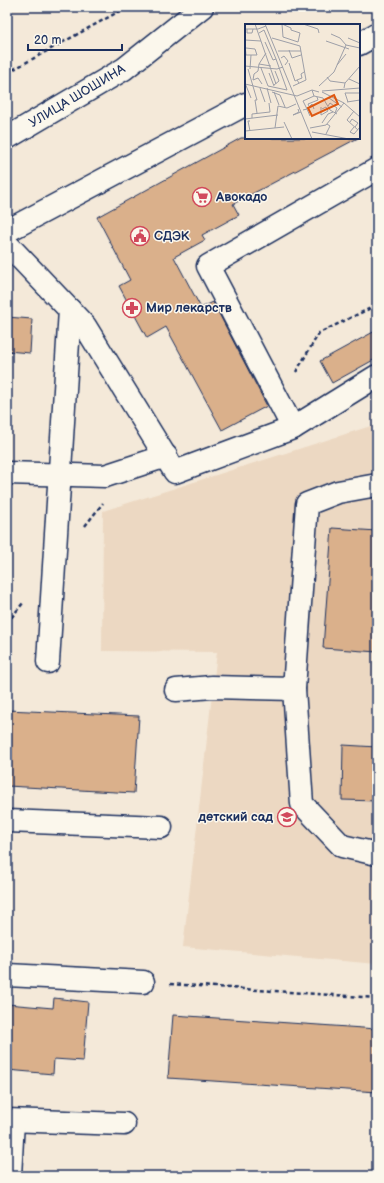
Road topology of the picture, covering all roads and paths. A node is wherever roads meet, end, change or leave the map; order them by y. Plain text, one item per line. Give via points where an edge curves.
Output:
1 (127, 7) edge
2 (202, 7) edge
3 (178, 15) edge
4 (377, 34) edge
5 (360, 43) edge
6 (7, 73) edge
7 (245, 105) edge
8 (7, 138) edge
9 (377, 169) edge
10 (7, 232) edge
11 (7, 244) edge
12 (377, 305) edge
13 (70, 310) junction
14 (377, 376) edge
15 (279, 400) junction
16 (293, 428) junction
17 (166, 456) junction
18 (7, 473) edge
19 (59, 474) junction
20 (377, 485) edge
21 (48, 662) dead end
22 (294, 689) junction
23 (176, 690) dead end
24 (7, 821) edge
25 (161, 827) dead end
26 (377, 854) edge
27 (7, 975) edge
28 (143, 982) joint
29 (377, 998) edge
30 (10, 1121) edge
31 (124, 1124) dead end
32 (10, 1176) edge

1 - 6 path
2 - 3 street, УЛИЦА ШОШИНА
3 - 8 street, УЛИЦА ШОШИНА via 124,69
4 - 5 street
7 - 10 street
9 - 15 street via 208,266
11 - 13 street
12 - 15 path via 319,332
13 - 17 street via 85,326
13 - 19 street
14 - 16 street
15 - 16 street
16 - 17 street via 175,472
17 - 19 street via 105,476
18 - 19 street
19 - 21 street
20 - 22 street via 338,492 306,504
22 - 23 street via 212,687
22 - 26 street via 302,804 342,846
24 - 25 street
27 - 28 street
28 - 29 path
30 - 31 street
30 - 32 street

